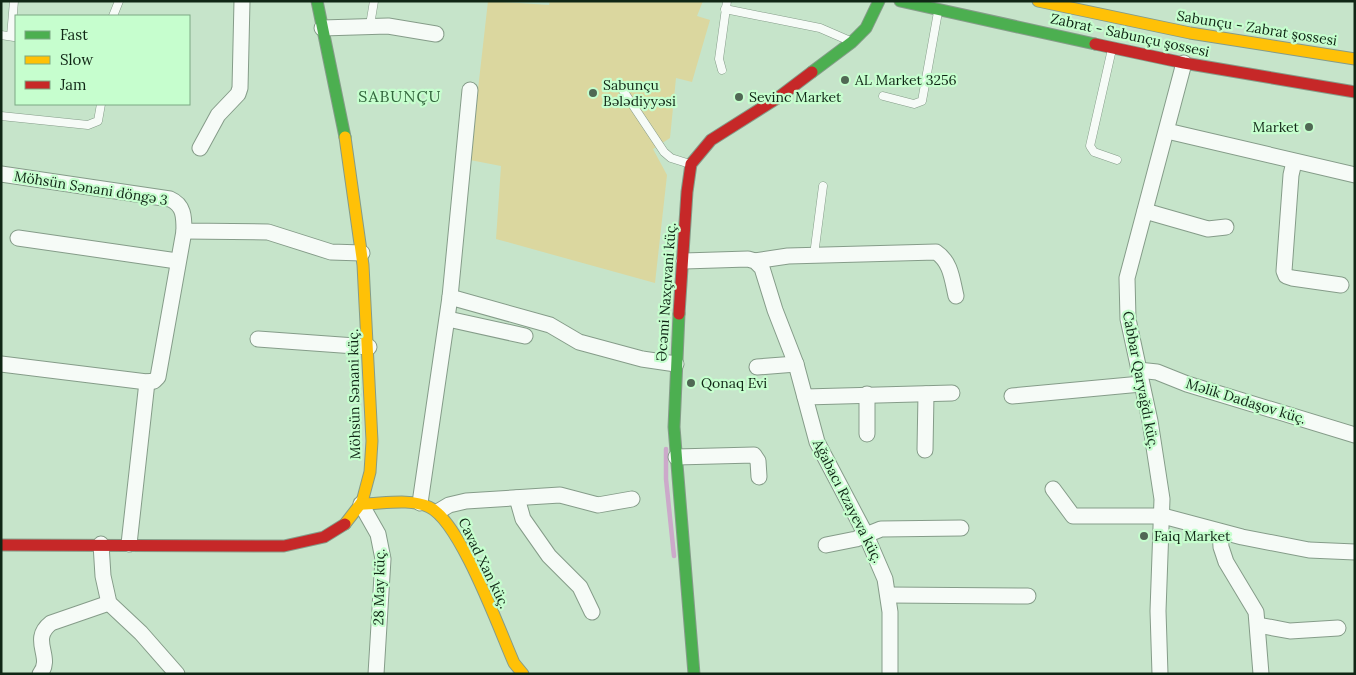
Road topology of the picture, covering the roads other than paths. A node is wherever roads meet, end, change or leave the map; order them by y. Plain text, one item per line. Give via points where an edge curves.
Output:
1 (4, 1) edge
2 (118, 1) edge
3 (242, 1) edge
4 (317, 1) edge
5 (374, 1) edge
6 (879, 1) edge
7 (900, 1) edge
8 (1038, 1) edge
9 (14, 2) edge
10 (726, 5) edge
11 (938, 10) junction
12 (113, 15) edge
13 (370, 25) junction
14 (322, 28) junction
15 (436, 34) dead end
16 (1, 35) edge
17 (14, 36) edge
18 (852, 42) junction
19 (1112, 47) junction
20 (1355, 59) edge
21 (1184, 63) junction
22 (722, 70) dead end
23 (622, 88) dead end
24 (470, 90) dead end
25 (1355, 92) edge
26 (883, 96) dead end
27 (101, 105) edge
28 (1, 116) edge
29 (1167, 131) junction
30 (200, 148) dead end
31 (1117, 160) dead end
32 (1294, 162) junction
33 (691, 164) junction
34 (1, 174) edge
35 (1355, 175) edge
36 (823, 186) dead end
37 (1145, 211) junction
38 (1226, 227) dead end
39 (184, 232) junction
40 (18, 238) dead end
41 (362, 254) junction
42 (814, 255) junction
43 (177, 261) junction
44 (756, 261) junction
45 (684, 262) junction
46 (1341, 285) dead end
47 (956, 296) dead end
48 (450, 297) junction
49 (448, 319) junction
50 (525, 336) dead end
51 (258, 339) dead end
52 (369, 347) junction
53 (1, 364) edge
54 (676, 364) junction
55 (796, 364) junction
56 (757, 367) dead end
57 (1139, 377) junction
58 (147, 382) junction
59 (952, 393) dead end
60 (867, 394) junction
61 (926, 394) junction
62 (1012, 396) dead end
63 (805, 397) junction
64 (867, 434) dead end
65 (1355, 435) edge
66 (926, 450) dead end
67 (676, 457) junction
68 (759, 477) dead end
69 (1053, 489) dead end
70 (517, 498) junction
71 (632, 499) dead end
72 (361, 504) junction
73 (420, 504) junction
74 (439, 512) junction
75 (1163, 516) junction
76 (962, 528) dead end
77 (1220, 532) junction
78 (866, 535) junction
79 (101, 544) junction
80 (129, 544) junction
81 (1, 545) edge
82 (826, 545) dead end
83 (1355, 552) edge
84 (888, 595) junction
85 (1028, 596) dead end
86 (108, 603) junction
87 (592, 612) dead end
88 (1258, 625) junction
89 (1338, 628) dead end
90 (40, 674) edge
91 (177, 674) edge
92 (376, 674) edge
93 (523, 674) edge
94 (694, 674) edge
95 (890, 674) edge
96 (1160, 674) edge
97 (1261, 674) edge

1 - 9 lane
2 - 12 lane
3 - 30 street via 240,88 218,115
4 - 14 street, Möhsün Sənani küç.
5 - 13 lane
6 - 18 street via 866,28
7 - 11 street, Zabrat - Sabunçu şossesi
8 - 20 street, Sabunçu - Zabrat şossesi via 1190,33
9 - 17 lane
10 - 18 lane via 820,28
10 - 22 lane via 719,59
11 - 19 street, Zabrat - Sabunçu şossesi
11 - 26 lane via 922,101 914,104
13 - 14 street
13 - 15 street
14 - 41 street, Möhsün Sənani küç. via 355,195
16 - 17 lane
18 - 33 street via 780,97 704,145
19 - 21 street, Zabrat - Sabunçu şossesi
19 - 31 lane via 1090,146 1094,152
21 - 25 street, Zabrat - Sabunçu şossesi
21 - 29 street, Cabbar Qaryağdı küç.
23 - 33 lane via 664,152 671,158
24 - 48 street
27 - 28 lane via 98,121 88,125
29 - 32 street
29 - 37 street, Cabbar Qaryağdı küç.
32 - 35 street
32 - 46 street via 1284,271 1292,278
33 - 45 street, Əcəmi Naxçıvani küç.
34 - 39 street, Möhsün Sənani döngə 3 via 170,199 182,207
36 - 42 lane
37 - 38 street via 1208,229
37 - 57 street, Cabbar Qaryağdı küç. via 1127,278 1128,319
39 - 41 street via 268,232 330,252
39 - 43 street
40 - 43 street
41 - 52 street, Möhsün Sənani küç.
42 - 44 street via 768,257
42 - 47 street via 936,252 944,257 950,268
43 - 58 street via 158,376
44 - 45 street
44 - 55 street, Ağabacı Rzayeva küç. via 765,275
45 - 54 street, Əcəmi Naxçıvani küç.
48 - 49 street
48 - 54 street via 550,325 579,342 642,359
49 - 50 street
49 - 73 street
51 - 52 street
52 - 72 street, Möhsün Sənani küç. via 371,464
53 - 58 street
54 - 67 street, Əcəmi Naxçıvani küç.
55 - 56 street
55 - 63 street, Ağabacı Rzayeva küç.
57 - 62 street, Məlik Dadaşov küç.
57 - 65 street, Məlik Dadaşov küç. via 1158,372 1187,384
57 - 75 street, Cabbar Qaryağdı küç. via 1159,475
58 - 80 street
59 - 61 street
60 - 61 street
60 - 63 street
60 - 64 street
61 - 66 street
63 - 78 street, Ağabacı Rzayeva küç. via 817,442
67 - 68 street via 754,454 758,460
67 - 94 street, Əcəmi Naxçıvani küç.
69 - 75 street via 1073,516
70 - 71 street via 560,495 598,505
70 - 74 street via 456,502
70 - 87 street via 527,525 548,556 580,587
72 - 73 street, Cavad Xan küç.
72 - 80 street, Möhsün Sənani küç. via 337,531 305,543
72 - 92 street, 28 May küç. via 378,534 383,559
73 - 74 street, Cavad Xan küç.
74 - 93 street, Cavad Xan küç. via 461,545 514,663
75 - 77 street
75 - 96 street, Cabbar Qaryağdı küç. via 1158,603
76 - 78 street via 890,528
77 - 83 street via 1309,550
77 - 88 street via 1226,562 1252,604
78 - 82 street
78 - 84 street, Ağabacı Rzayeva küç.
79 - 80 street, Möhsün Sənani küç.
79 - 81 street, Möhsün Sənani küç.
79 - 86 street
84 - 85 street
84 - 95 street, Ağabacı Rzayeva küç.
86 - 90 street via 51,623 43,629 41,638 45,660
86 - 91 street via 141,633
88 - 89 street via 1290,631
88 - 97 street

